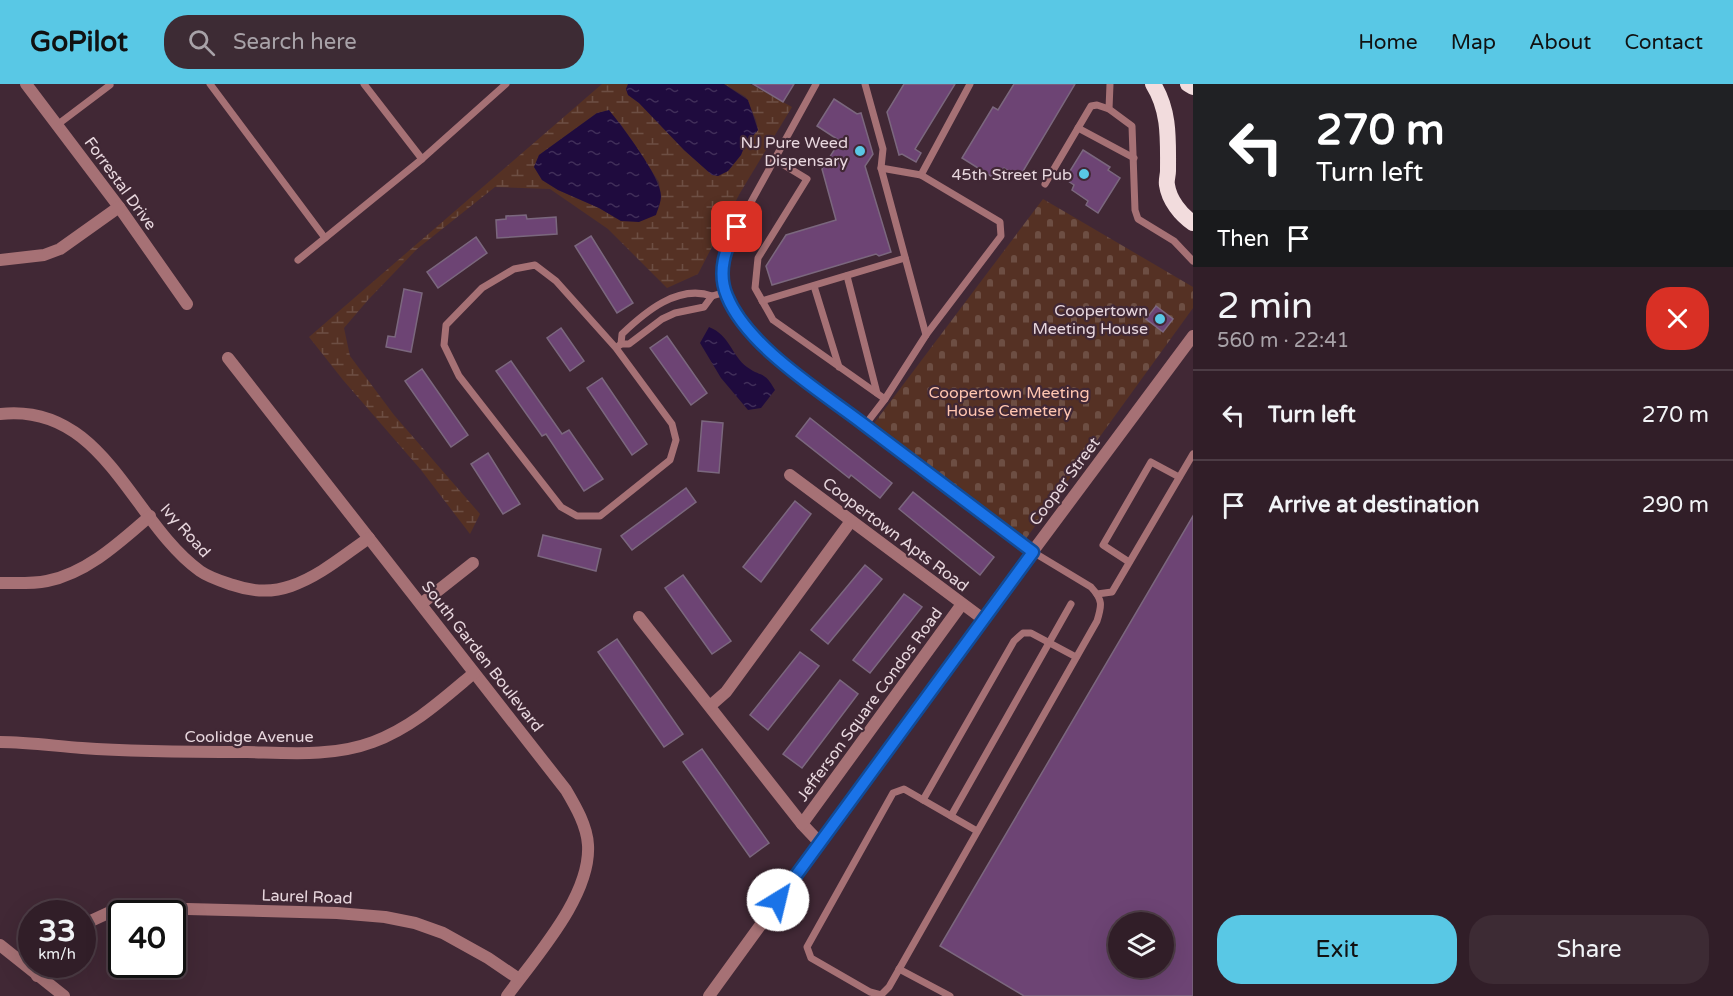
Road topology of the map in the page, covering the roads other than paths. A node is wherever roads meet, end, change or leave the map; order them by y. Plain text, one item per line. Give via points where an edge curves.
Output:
1 (26, 84) edge
2 (210, 84) edge
3 (364, 84) edge
4 (506, 84) edge
5 (816, 84) edge
6 (865, 84) edge
7 (970, 84) edge
8 (1110, 84) edge
9 (1153, 84) edge
10 (1188, 84) edge
11 (110, 85) edge
12 (1193, 87) edge
13 (1109, 109) junction
14 (57, 125) junction
15 (1078, 128) junction
16 (1134, 158) junction
17 (422, 159) junction
18 (774, 159) junction
19 (881, 168) junction
20 (921, 175) junction
21 (1045, 184) dead end
22 (119, 207) junction
23 (1193, 223) edge
24 (325, 238) junction
25 (905, 258) junction
26 (0, 260) edge
27 (298, 260) dead end
28 (1193, 261) edge
29 (847, 276) junction
30 (814, 286) junction
31 (726, 292) junction
32 (712, 296) junction
33 (762, 301) junction
34 (187, 304) dead end
35 (926, 335) junction
36 (1193, 336) edge
37 (619, 346) junction
38 (228, 358) dead end
39 (839, 367) junction
40 (877, 393) junction
41 (885, 399) junction
42 (0, 414) edge
43 (865, 425) junction
44 (1193, 454) edge
45 (790, 475) dead end
46 (1179, 477) junction
47 (150, 516) junction
48 (851, 521) junction
49 (369, 538) junction
50 (1033, 552) junction
51 (1129, 562) junction
52 (472, 563) dead end
53 (0, 583) edge
54 (1097, 594) junction
55 (1071, 603) dead end
56 (421, 604) junction
57 (962, 604) junction
58 (639, 616) dead end
59 (983, 619) junction
60 (1050, 643) junction
61 (1076, 657) junction
62 (474, 673) junction
63 (710, 706) junction
64 (0, 742) edge
65 (923, 800) junction
66 (951, 816) junction
67 (802, 824) junction
68 (977, 831) junction
69 (820, 843) junction
70 (96, 919) edge
71 (0, 945) edge
72 (18, 960) edge
73 (899, 969) junction
74 (40, 978) edge
75 (519, 979) junction
76 (934, 987) junction
77 (64, 996) edge
78 (507, 996) edge
79 (709, 996) edge
80 (929, 996) edge
81 (950, 996) edge

1 - 14 street, Forrestal Drive
2 - 24 lane
3 - 17 lane
4 - 17 lane
5 - 18 lane
6 - 19 lane via 883,149
7 - 20 lane
8 - 13 lane
9 - 23 highway via 1165,108 1166,184 1179,211
10 - 12 highway
11 - 14 lane
13 - 15 lane via 1091,106
13 - 16 lane via 1132,126
14 - 22 street, Forrestal Drive
15 - 16 lane
15 - 21 lane
16 - 28 lane via 1138,219 1174,241
17 - 24 lane
18 - 31 lane via 728,244 721,275
18 - 33 lane via 807,178 758,258 755,288
19 - 20 lane
19 - 25 lane
20 - 35 lane via 1000,222 1001,236
22 - 26 street via 60,249 44,255
22 - 34 street, Forrestal Drive
24 - 27 lane
25 - 29 lane
25 - 35 lane
29 - 30 lane
29 - 40 lane
30 - 33 lane
30 - 39 lane
31 - 32 lane
31 - 43 lane via 744,326 784,364
32 - 37 lane via 704,307 675,313 629,344
32 - 37 lane via 700,292 662,302 622,334
33 - 39 lane via 773,320
35 - 41 lane
36 - 50 street, Cooper Street
37 - 37 lane via 556,280 535,265 513,269 482,288 446,325 444,345 459,376 561,507 578,516 600,516 670,460 676,440 672,424
38 - 49 street, South Garden Boulevard
39 - 40 lane
40 - 41 lane
41 - 43 lane
42 - 47 street, Ivy Road via 41,416 76,433 105,459
43 - 50 lane
44 - 46 lane
45 - 48 street, Coopertown Apts Road
46 - 51 lane
46 - 51 lane via 1151,462 1103,545
47 - 49 street, Ivy Road via 200,571 251,591 276,591 302,582
47 - 53 street via 72,573 48,581
48 - 57 street, Coopertown Apts Road
48 - 63 street via 726,692
49 - 56 street, South Garden Boulevard
50 - 54 lane
50 - 59 street, Cooper Street
51 - 54 lane via 1112,592
52 - 56 street
54 - 61 lane via 1102,606
55 - 60 lane
56 - 62 street, South Garden Boulevard
57 - 59 street, Coopertown Apts Road
57 - 67 street, Jefferson Square Condos Road
58 - 63 street, Jefferson Square Condos Road
59 - 69 street, Cooper Street
60 - 61 lane
60 - 65 lane via 1031,633 1023,633 1014,641
60 - 66 lane
61 - 68 lane
62 - 64 street, Coolidge Avenue via 403,728 374,742 340,751 185,752
62 - 75 street, South Garden Boulevard via 566,790 587,835 583,880 568,912
63 - 67 street, Jefferson Square Condos Road
65 - 66 lane
65 - 73 lane via 904,789 893,793 807,947 816,962 881,995
66 - 68 lane
67 - 69 street, Jefferson Square Condos Road
68 - 73 lane
69 - 79 street, Cooper Street
70 - 75 street, Laurel Road via 142,908 385,917 443,933
71 - 72 street
73 - 76 lane
74 - 77 street
75 - 78 street, South Garden Boulevard
76 - 80 lane
76 - 81 lane

